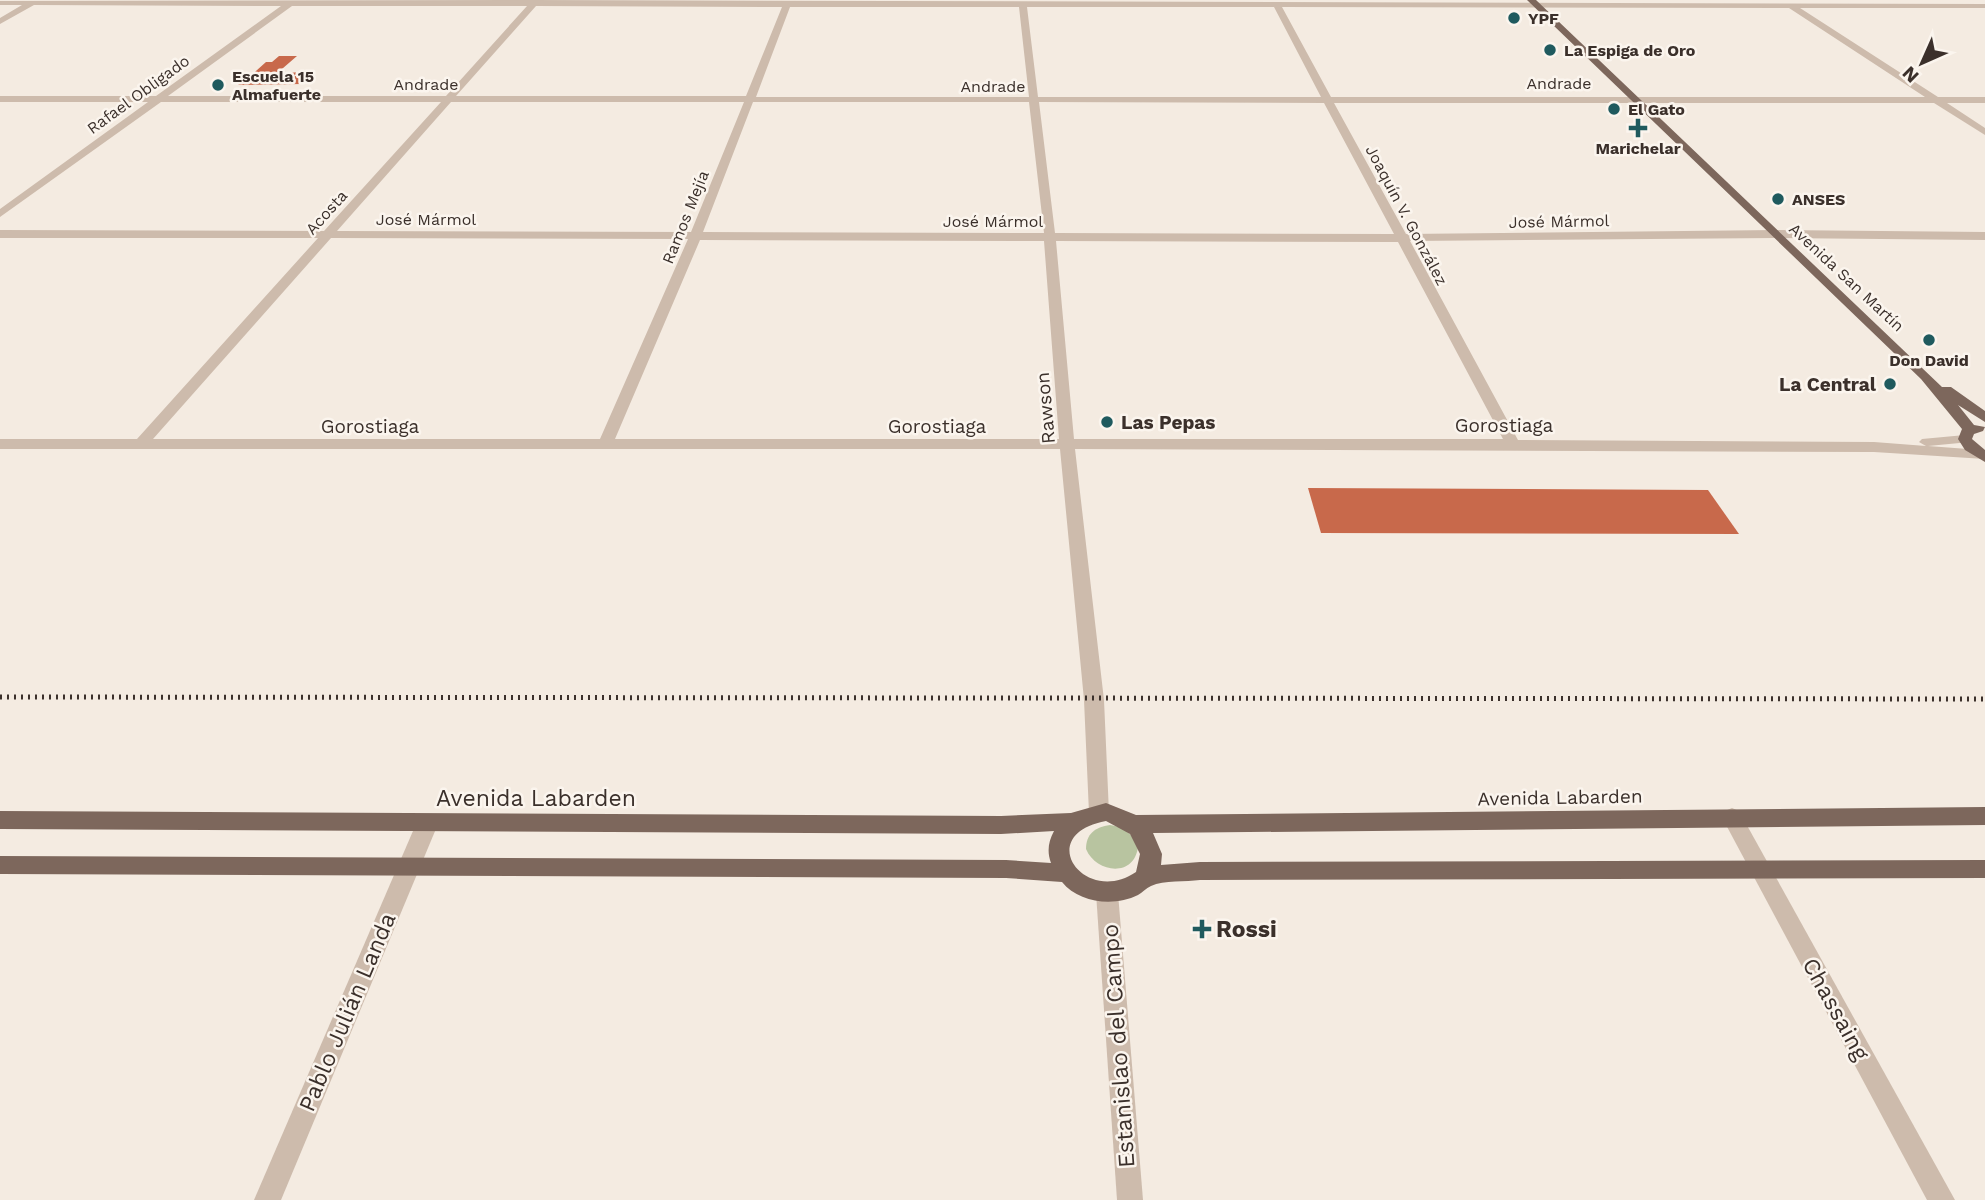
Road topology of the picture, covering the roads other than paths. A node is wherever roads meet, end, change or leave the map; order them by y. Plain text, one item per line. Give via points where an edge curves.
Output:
1 (36, 2) edge
2 (292, 2) edge
3 (536, 2) edge
4 (788, 2) edge
5 (1533, 2) edge
6 (0, 3) edge
7 (1022, 3) edge
8 (1275, 3) edge
9 (1786, 3) edge
10 (1985, 6) edge
11 (0, 21) edge
12 (1635, 98) junction
13 (0, 99) edge
14 (159, 99) junction
15 (448, 100) junction
16 (748, 100) junction
17 (1327, 100) junction
18 (1936, 100) junction
19 (1985, 100) edge
20 (1034, 102) junction
21 (1985, 132) edge
22 (0, 214) edge
23 (0, 234) edge
24 (328, 234) junction
25 (1776, 234) junction
26 (696, 236) junction
27 (1985, 236) edge
28 (1050, 237) junction
29 (1401, 238) junction
30 (1926, 376) junction
31 (1985, 418) edge
32 (1973, 432) edge
33 (0, 444) edge
34 (606, 444) junction
35 (1513, 444) junction
36 (1067, 445) junction
37 (139, 446) junction
38 (1874, 447) junction
39 (1983, 456) edge
40 (1100, 813) junction
41 (1732, 817) junction
42 (1985, 817) edge
43 (0, 820) edge
44 (1072, 822) junction
45 (426, 824) junction
46 (1135, 824) junction
47 (0, 865) edge
48 (408, 868) junction
49 (1759, 869) junction
50 (1985, 869) edge
51 (1066, 873) junction
52 (1146, 876) junction
53 (1107, 893) junction
54 (267, 1200) edge
55 (1130, 1200) edge
56 (1942, 1200) edge

1 - 2 street
1 - 6 street
1 - 11 street
2 - 3 street
2 - 14 street, Rafael Obligado
3 - 4 street
3 - 15 street, Acosta
4 - 7 street
4 - 16 street, Ramos Mejía
5 - 8 street
5 - 9 street
5 - 12 main road, Avenida San Martín
7 - 8 street
7 - 20 street, Rawson
8 - 17 street, Joaquín V. González
9 - 10 street
9 - 18 street
12 - 17 street, Andrade
12 - 18 street, Andrade
12 - 25 main road, Avenida San Martín
13 - 14 street, Andrade
14 - 15 street, Andrade
14 - 22 street, Rafael Obligado
15 - 16 street, Andrade
15 - 24 street, Acosta
16 - 20 street, Andrade
16 - 26 street, Ramos Mejía
17 - 20 street, Andrade
17 - 29 street, Joaquín V. González
18 - 19 street, Andrade
18 - 21 street
20 - 28 street, Rawson
23 - 24 street, José Mármol
24 - 26 street, José Mármol
24 - 37 street, Acosta
25 - 27 street, José Mármol
25 - 29 street, José Mármol
25 - 30 main road, Avenida San Martín
26 - 28 street, José Mármol
26 - 34 street, Ramos Mejía
28 - 29 street, José Mármol
28 - 36 street, Rawson
29 - 35 street, Joaquín V. González
30 - 31 main road, Avenida San Martín
30 - 32 main road, Avenida San Martín
32 - 38 street, Gorostiaga
32 - 39 main road, Avenida San Martín
33 - 37 street, Gorostiaga
34 - 36 street, Gorostiaga
34 - 37 street, Gorostiaga
35 - 36 street, Gorostiaga
35 - 38 street, Gorostiaga
36 - 40 street, Rawson via 1094,700
38 - 39 street, Gorostiaga
40 - 44 main road
40 - 46 main road via 1119,815
41 - 42 main road, Avenida Labarden
41 - 46 main road, Avenida Labarden
41 - 49 street, Chassaing
43 - 45 main road, Avenida Labarden
44 - 45 main road, Avenida Labarden
44 - 51 main road via 1058,846
45 - 48 street, Pablo Julián Landa
46 - 52 main road via 1152,848
47 - 48 main road
48 - 51 main road via 1006,869
48 - 54 street, Pablo Julián Landa
49 - 50 main road
49 - 52 main road via 1200,871
49 - 56 street, Chassaing
51 - 53 main road via 1081,886
52 - 53 main road via 1132,887
53 - 55 street, Estanislao del Campo

